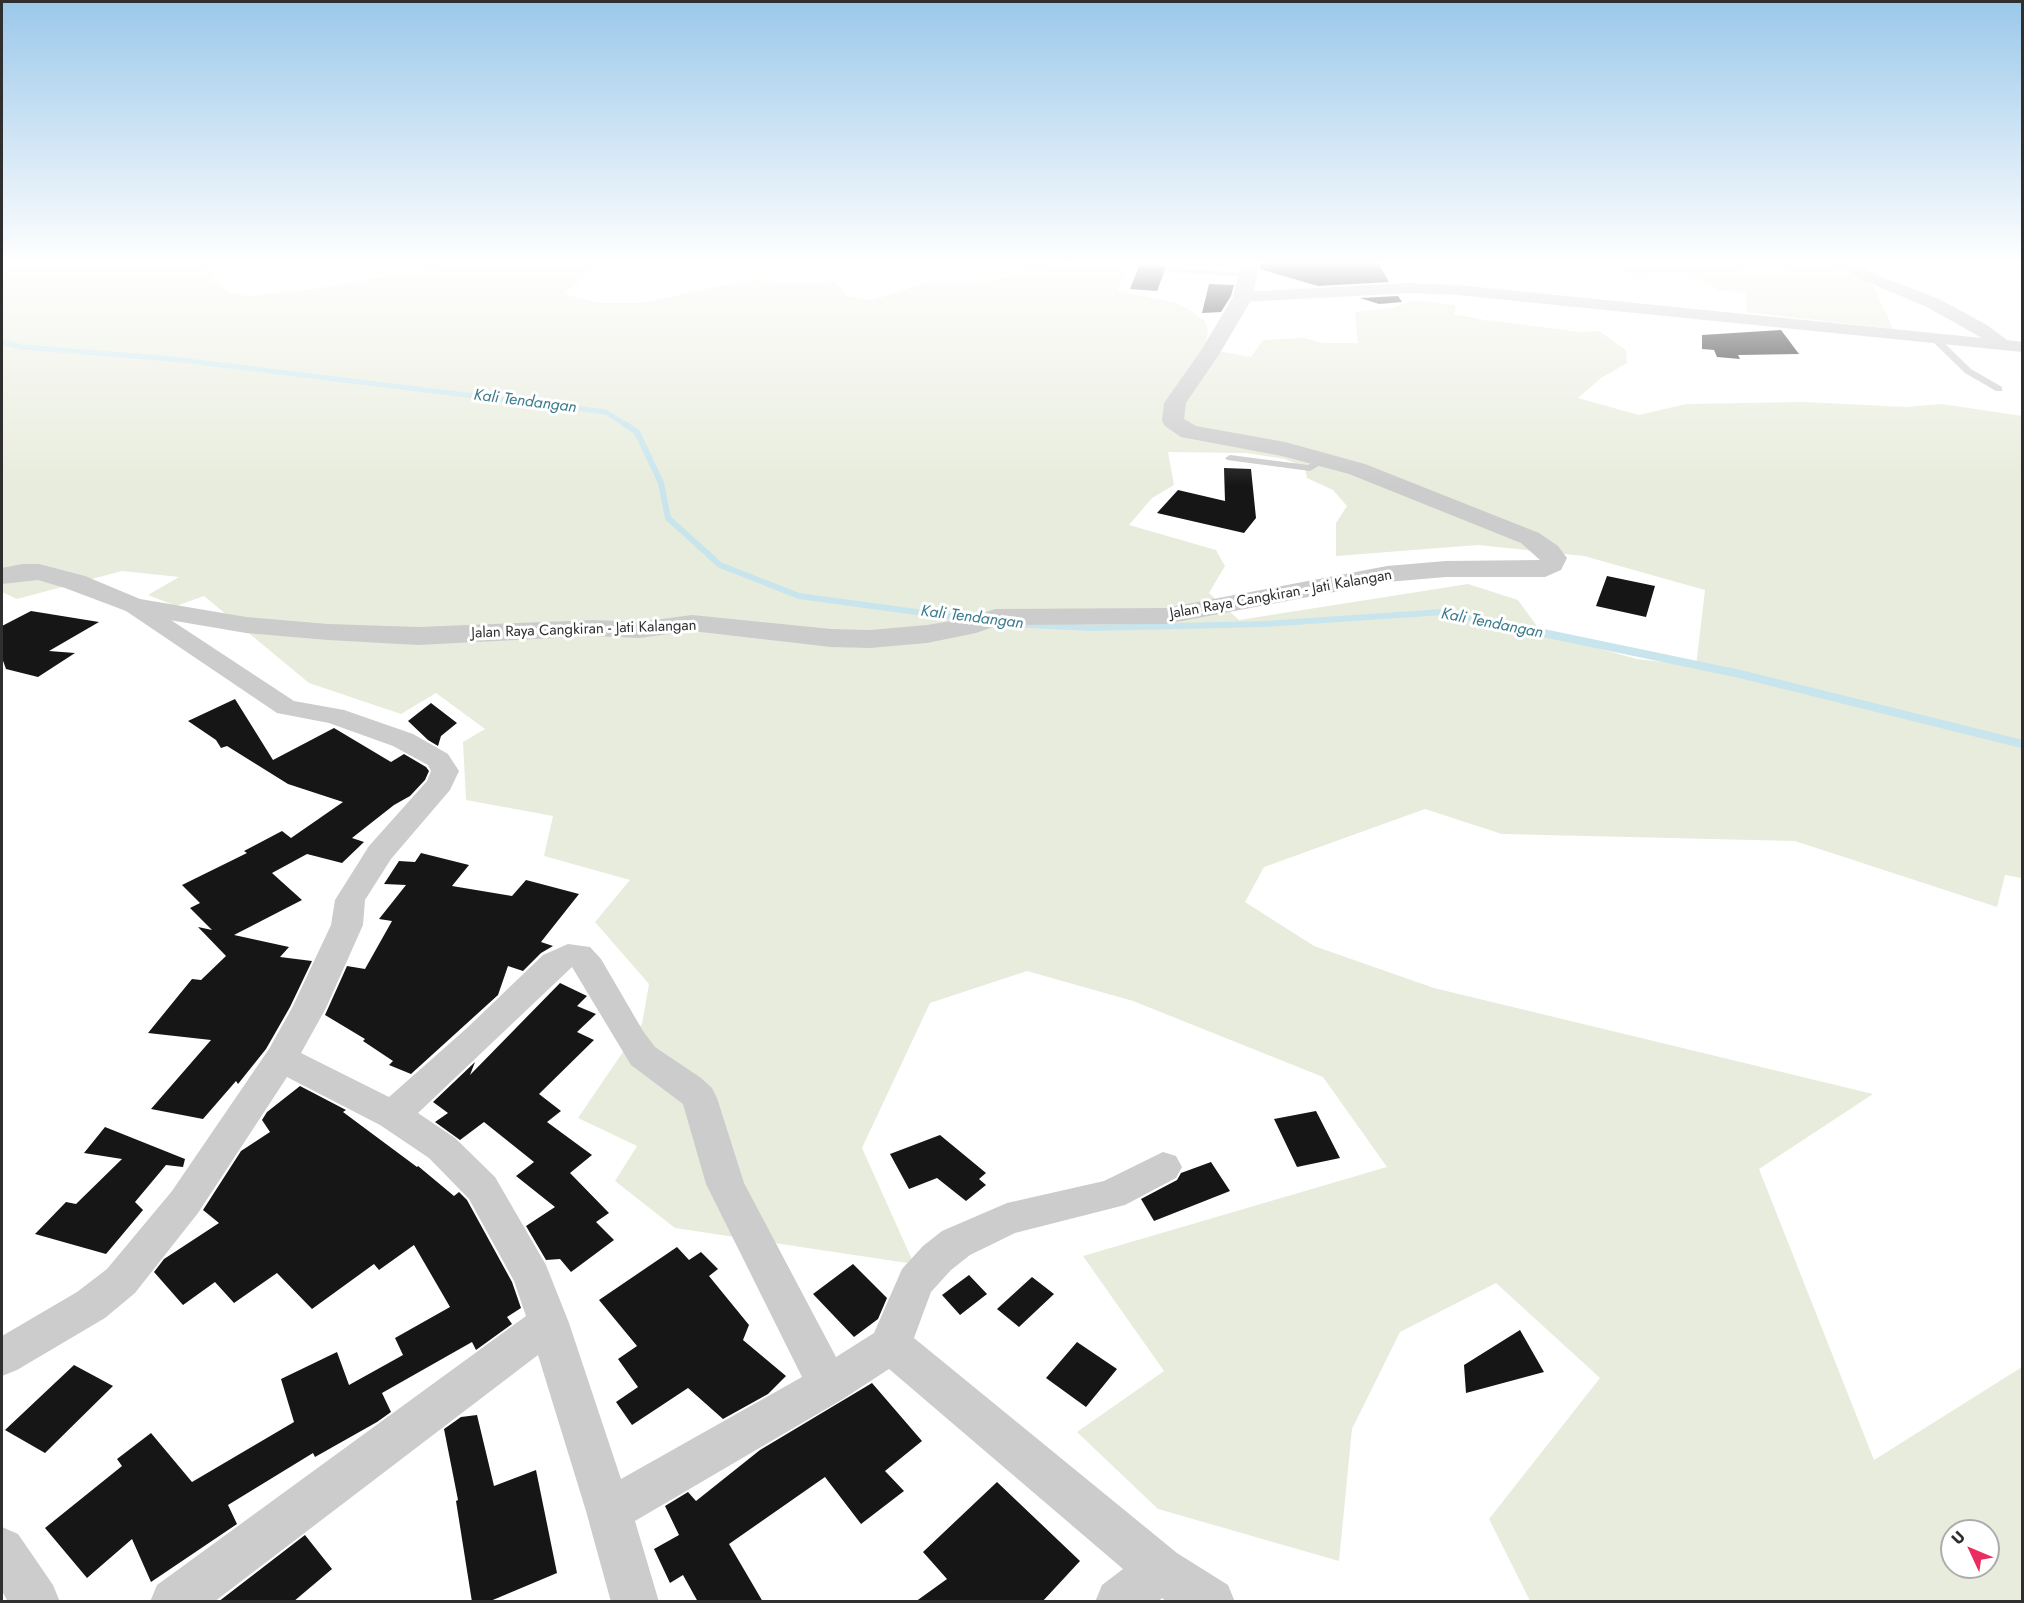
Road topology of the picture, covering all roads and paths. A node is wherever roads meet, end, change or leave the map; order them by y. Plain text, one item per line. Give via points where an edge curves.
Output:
1 (1218, 336) edge
2 (1912, 336) edge
3 (1991, 336) edge
4 (1934, 338) junction
5 (2004, 345) junction
6 (2022, 347) edge
7 (1999, 389) dead end
8 (1230, 458) dead end
9 (1325, 459) junction
10 (2, 576) edge
11 (134, 606) junction
12 (281, 1058) junction
13 (393, 1115) junction
14 (1163, 1167) dead end
15 (549, 1323) junction
16 (891, 1345) junction
17 (2, 1357) edge
18 (828, 1385) junction
19 (609, 1511) junction
20 (2, 1550) edge
21 (1160, 1570) junction
22 (36, 1602) edge
23 (174, 1602) edge
24 (635, 1602) edge
25 (1119, 1602) edge
26 (1211, 1602) edge

1 - 9 street, Jalan Raya Cangkiran - Jati Kalangan via 1175,403 1173,421 1189,432
2 - 4 street
3 - 5 street
4 - 5 street
4 - 7 lane via 1968,371
5 - 6 street
8 - 9 lane via 1310,468
9 - 11 street, Jalan Raya Cangkiran - Jati Kalangan via 1530,538 1549,552 1554,558 1552,564 1545,569 1446,569 1388,574 1166,616 986,621 927,634 870,639 692,623 639,630 594,628 418,636 246,625
10 - 11 street, Jalan Raya Cangkiran - Jati Kalangan via 39,572
11 - 12 street via 286,707 335,716 403,740 438,760 446,771 440,784 380,853 350,900 347,925
12 - 13 street
12 - 17 street via 185,1202 121,1281 91,1305
13 - 15 street via 442,1148 482,1188 532,1277
13 - 18 street via 554,963 579,955 643,1056 699,1098 725,1184
14 - 16 street via 1112,1194 1007,1219 956,1243 916,1281
15 - 19 street
15 - 23 street
16 - 18 street
16 - 21 street
18 - 19 street
19 - 24 street
20 - 22 street
21 - 25 street
21 - 26 street

